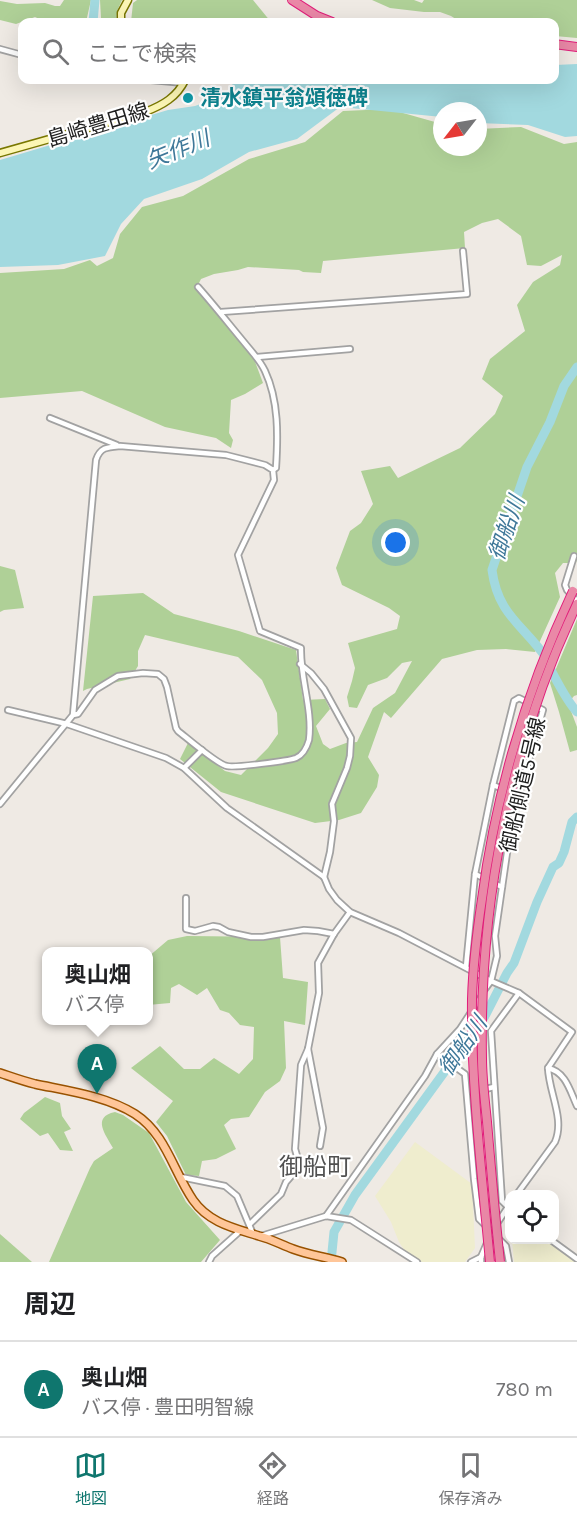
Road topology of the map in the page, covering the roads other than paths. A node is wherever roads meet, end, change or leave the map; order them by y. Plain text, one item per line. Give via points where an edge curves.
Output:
1 (128, 0) edge
2 (292, 0) edge
3 (122, 18) edge
4 (322, 18) edge
5 (559, 45) edge
6 (577, 47) edge
7 (0, 50) edge
8 (18, 54) edge
9 (183, 84) edge
10 (0, 153) edge
11 (463, 251) dead end
12 (198, 287) dead end
13 (221, 312) junction
14 (350, 349) dead end
15 (256, 357) junction
16 (50, 418) dead end
17 (120, 446) junction
18 (273, 470) junction
19 (574, 556) dead end
20 (575, 587) edge
21 (577, 603) edge
22 (300, 664) junction
23 (8, 710) dead end
24 (73, 715) junction
25 (67, 724) junction
26 (202, 750) junction
27 (184, 768) junction
28 (493, 785) junction
29 (519, 795) junction
30 (0, 804) edge
31 (475, 873) junction
32 (324, 877) junction
33 (502, 887) junction
34 (186, 898) dead end
35 (350, 912) junction
36 (334, 934) junction
37 (466, 967) junction
38 (492, 981) junction
39 (519, 993) junction
40 (308, 1049) junction
41 (439, 1055) junction
42 (548, 1068) junction
43 (0, 1073) edge
44 (494, 1087) junction
45 (468, 1093) junction
46 (577, 1106) edge
47 (320, 1146) dead end
48 (180, 1177) junction
49 (500, 1177) junction
50 (474, 1179) junction
51 (520, 1190) edge
52 (505, 1204) edge
53 (505, 1213) edge
54 (326, 1216) junction
55 (250, 1224) junction
56 (240, 1231) junction
57 (492, 1232) junction
58 (257, 1235) junction
59 (558, 1244) edge
60 (481, 1259) edge
61 (577, 1259) edge
62 (209, 1262) edge
63 (342, 1262) edge
64 (417, 1262) edge
65 (471, 1262) edge
66 (490, 1262) edge
67 (500, 1262) edge
68 (509, 1262) edge

1 - 3 main road
2 - 4 highway
5 - 6 highway
7 - 8 street
9 - 10 main road, 島崎豊田線 via 161,106
11 - 13 street via 467,294
12 - 13 street
13 - 15 street
14 - 15 street
15 - 18 street via 265,370 276,412 278,432
16 - 17 street
17 - 18 street via 226,455
17 - 24 street via 102,449 96,460
18 - 22 street via 274,480 238,555 260,631 301,648
19 - 21 street via 565,585
20 - 66 highway, bridge via 536,677 514,747 500,797 477,929 472,997 474,1071
21 - 67 highway, bridge via 545,681 515,776 487,926 482,1061
22 - 26 street via 309,738 307,748 296,758 225,766
22 - 32 street via 324,689 351,738 347,768 333,804 334,821
23 - 25 street
24 - 25 street
24 - 26 street via 78,714 95,690 118,676 158,674 167,687 178,732
25 - 27 street via 166,758
25 - 30 street
26 - 27 street
27 - 32 street via 227,808
28 - 29 street
28 - 29 street, 御船側道5号線 via 514,701 519,698 543,710
28 - 31 street, 御船側道5号線
29 - 33 street, 御船側道5号線
31 - 33 street
31 - 37 street, 御船側道5号線
32 - 35 street via 337,900
33 - 38 street, 御船側道5号線
34 - 36 street via 186,929 213,926 251,937 304,930
35 - 36 street
35 - 37 street
36 - 40 street via 318,963 320,993
37 - 38 street
38 - 39 street
38 - 41 street
39 - 42 street via 572,1032
39 - 44 street via 491,1031
40 - 47 street via 323,1128
40 - 55 street via 301,1065 296,1149 300,1166 281,1194
41 - 45 street via 465,1074
41 - 54 street
42 - 46 street via 565,1080
42 - 51 street via 559,1130 555,1142
43 - 48 main road via 99,1099 137,1115 160,1140
44 - 45 street
44 - 49 street
45 - 50 street
48 - 55 street via 225,1186 237,1196
48 - 56 main road via 202,1211
49 - 50 street
49 - 52 street
50 - 57 street via 479,1219
53 - 57 street
54 - 58 street
54 - 64 street via 351,1220
55 - 58 street
56 - 58 main road
56 - 62 street
57 - 60 street
57 - 68 street via 506,1246
58 - 63 main road
59 - 61 street
60 - 65 street

